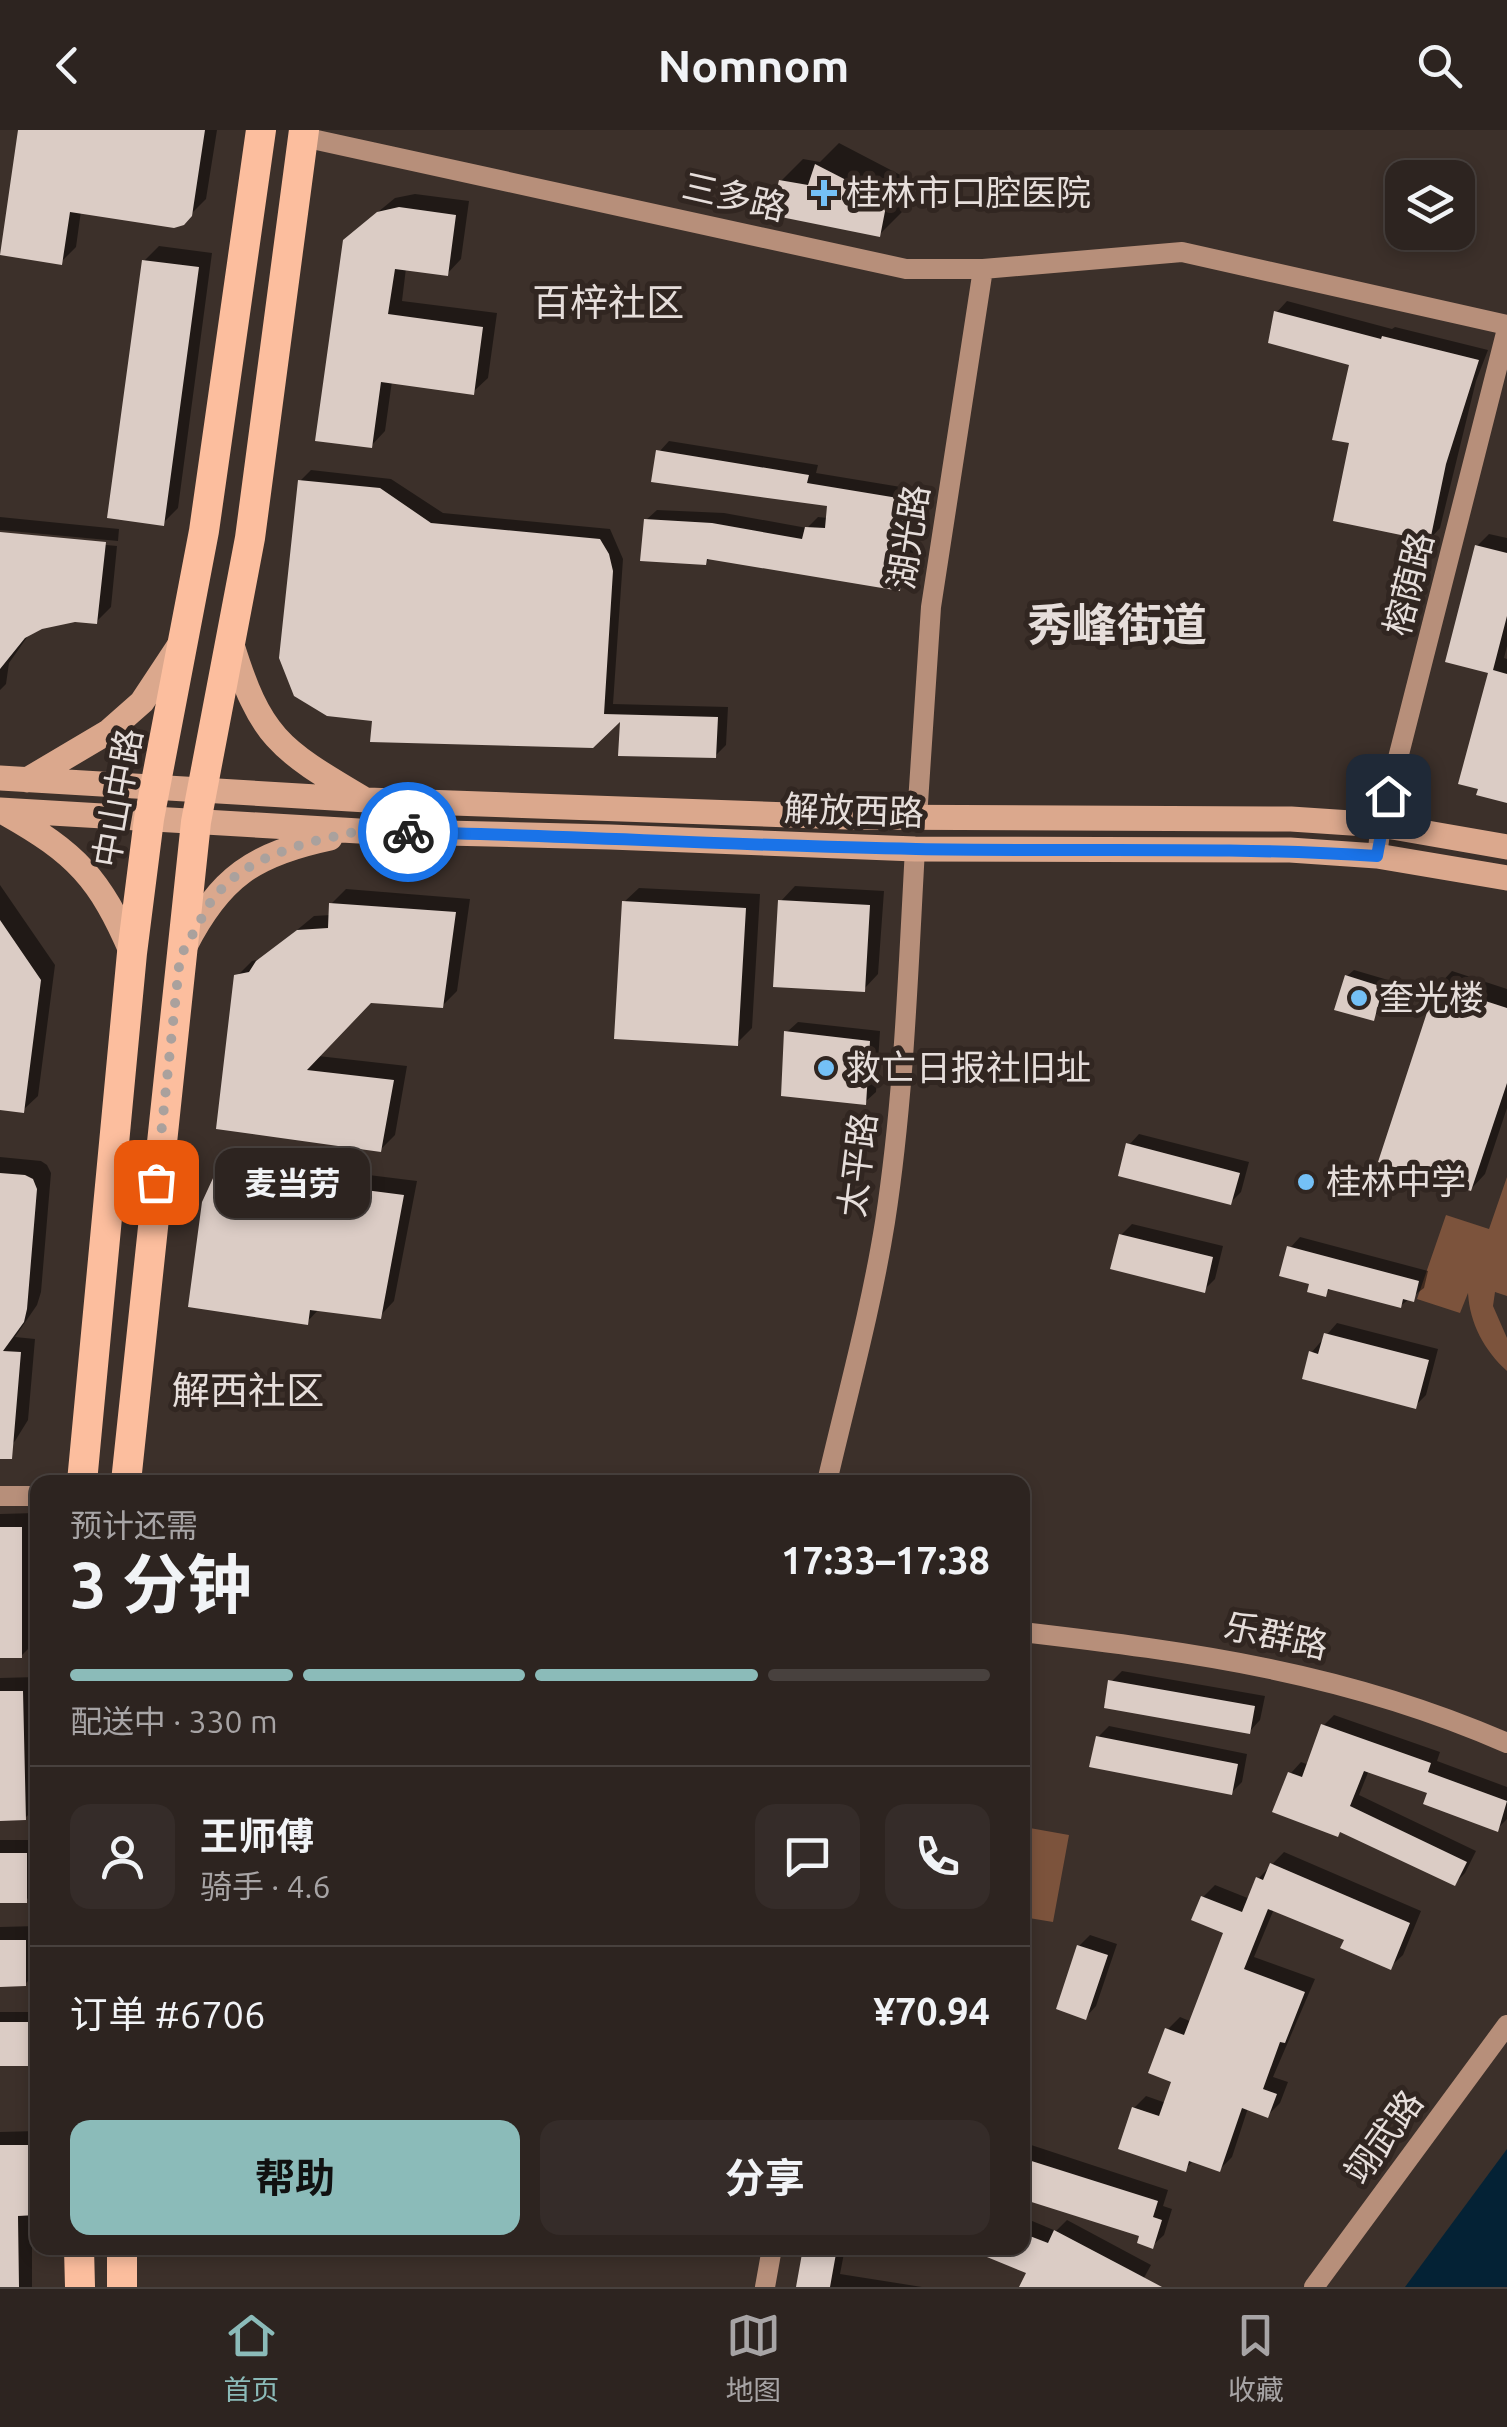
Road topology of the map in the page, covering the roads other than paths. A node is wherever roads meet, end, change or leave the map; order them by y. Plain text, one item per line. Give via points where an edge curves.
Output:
1 (261, 130) edge
2 (304, 134) edge
3 (982, 269) junction
4 (1507, 327) edge
5 (186, 635) junction
6 (231, 642) junction
7 (0, 778) edge
8 (27, 780) junction
9 (156, 788) junction
10 (202, 791) junction
11 (367, 800) junction
12 (0, 810) edge
13 (917, 818) junction
14 (149, 820) junction
15 (196, 822) junction
16 (1380, 825) junction
17 (359, 831) junction
18 (1507, 847) edge
19 (915, 849) junction
20 (1377, 856) junction
21 (1507, 878) edge
22 (132, 953) junction
23 (180, 957) junction
24 (83, 1475) edge
25 (127, 1475) edge
26 (829, 1475) edge
27 (0, 1496) edge
28 (30, 1496) edge
29 (1030, 1633) edge
30 (1507, 1743) edge
31 (1507, 2024) edge
32 (80, 2255) edge
33 (122, 2255) edge
34 (771, 2255) edge
35 (80, 2287) edge
36 (122, 2287) edge
37 (765, 2287) edge
38 (1314, 2287) edge

1 - 5 highway, 中山中路
2 - 3 street, 三多路 via 906,268
2 - 6 highway
3 - 4 street, 三多路 via 1182,252
3 - 13 street, 湖光路 via 931,607
4 - 16 street, 榕荫路
5 - 8 main road via 142,702 108,732
5 - 9 highway, 中山中路
6 - 10 highway
6 - 11 main road via 252,702 278,742
7 - 8 main road, 解放西路
8 - 9 main road, 解放西路
9 - 10 main road, 解放西路
9 - 14 highway, 中山中路
10 - 11 main road, 解放西路
10 - 15 highway
11 - 13 main road, 解放西路
12 - 14 main road, 解放西路
12 - 22 main road via 72,856 115,913
13 - 16 main road, 解放西路 via 1290,818
14 - 15 main road, 解放西路
14 - 22 highway, 中山中路
15 - 17 main road, 解放西路
15 - 23 highway
16 - 18 main road, 解放西路
16 - 20 street, 榕荫路
17 - 19 main road, 解放西路
17 - 23 main road via 306,843 240,872 214,896
19 - 20 main road, 解放西路
19 - 26 street, 太平路 via 885,1222
20 - 21 main road, 解放西路
22 - 24 highway, 中山中路
23 - 25 highway
27 - 28 street
29 - 30 street, 乐群路 via 1187,1651 1329,1680
31 - 38 street, 翊武路
32 - 35 highway
33 - 36 highway
34 - 37 street

